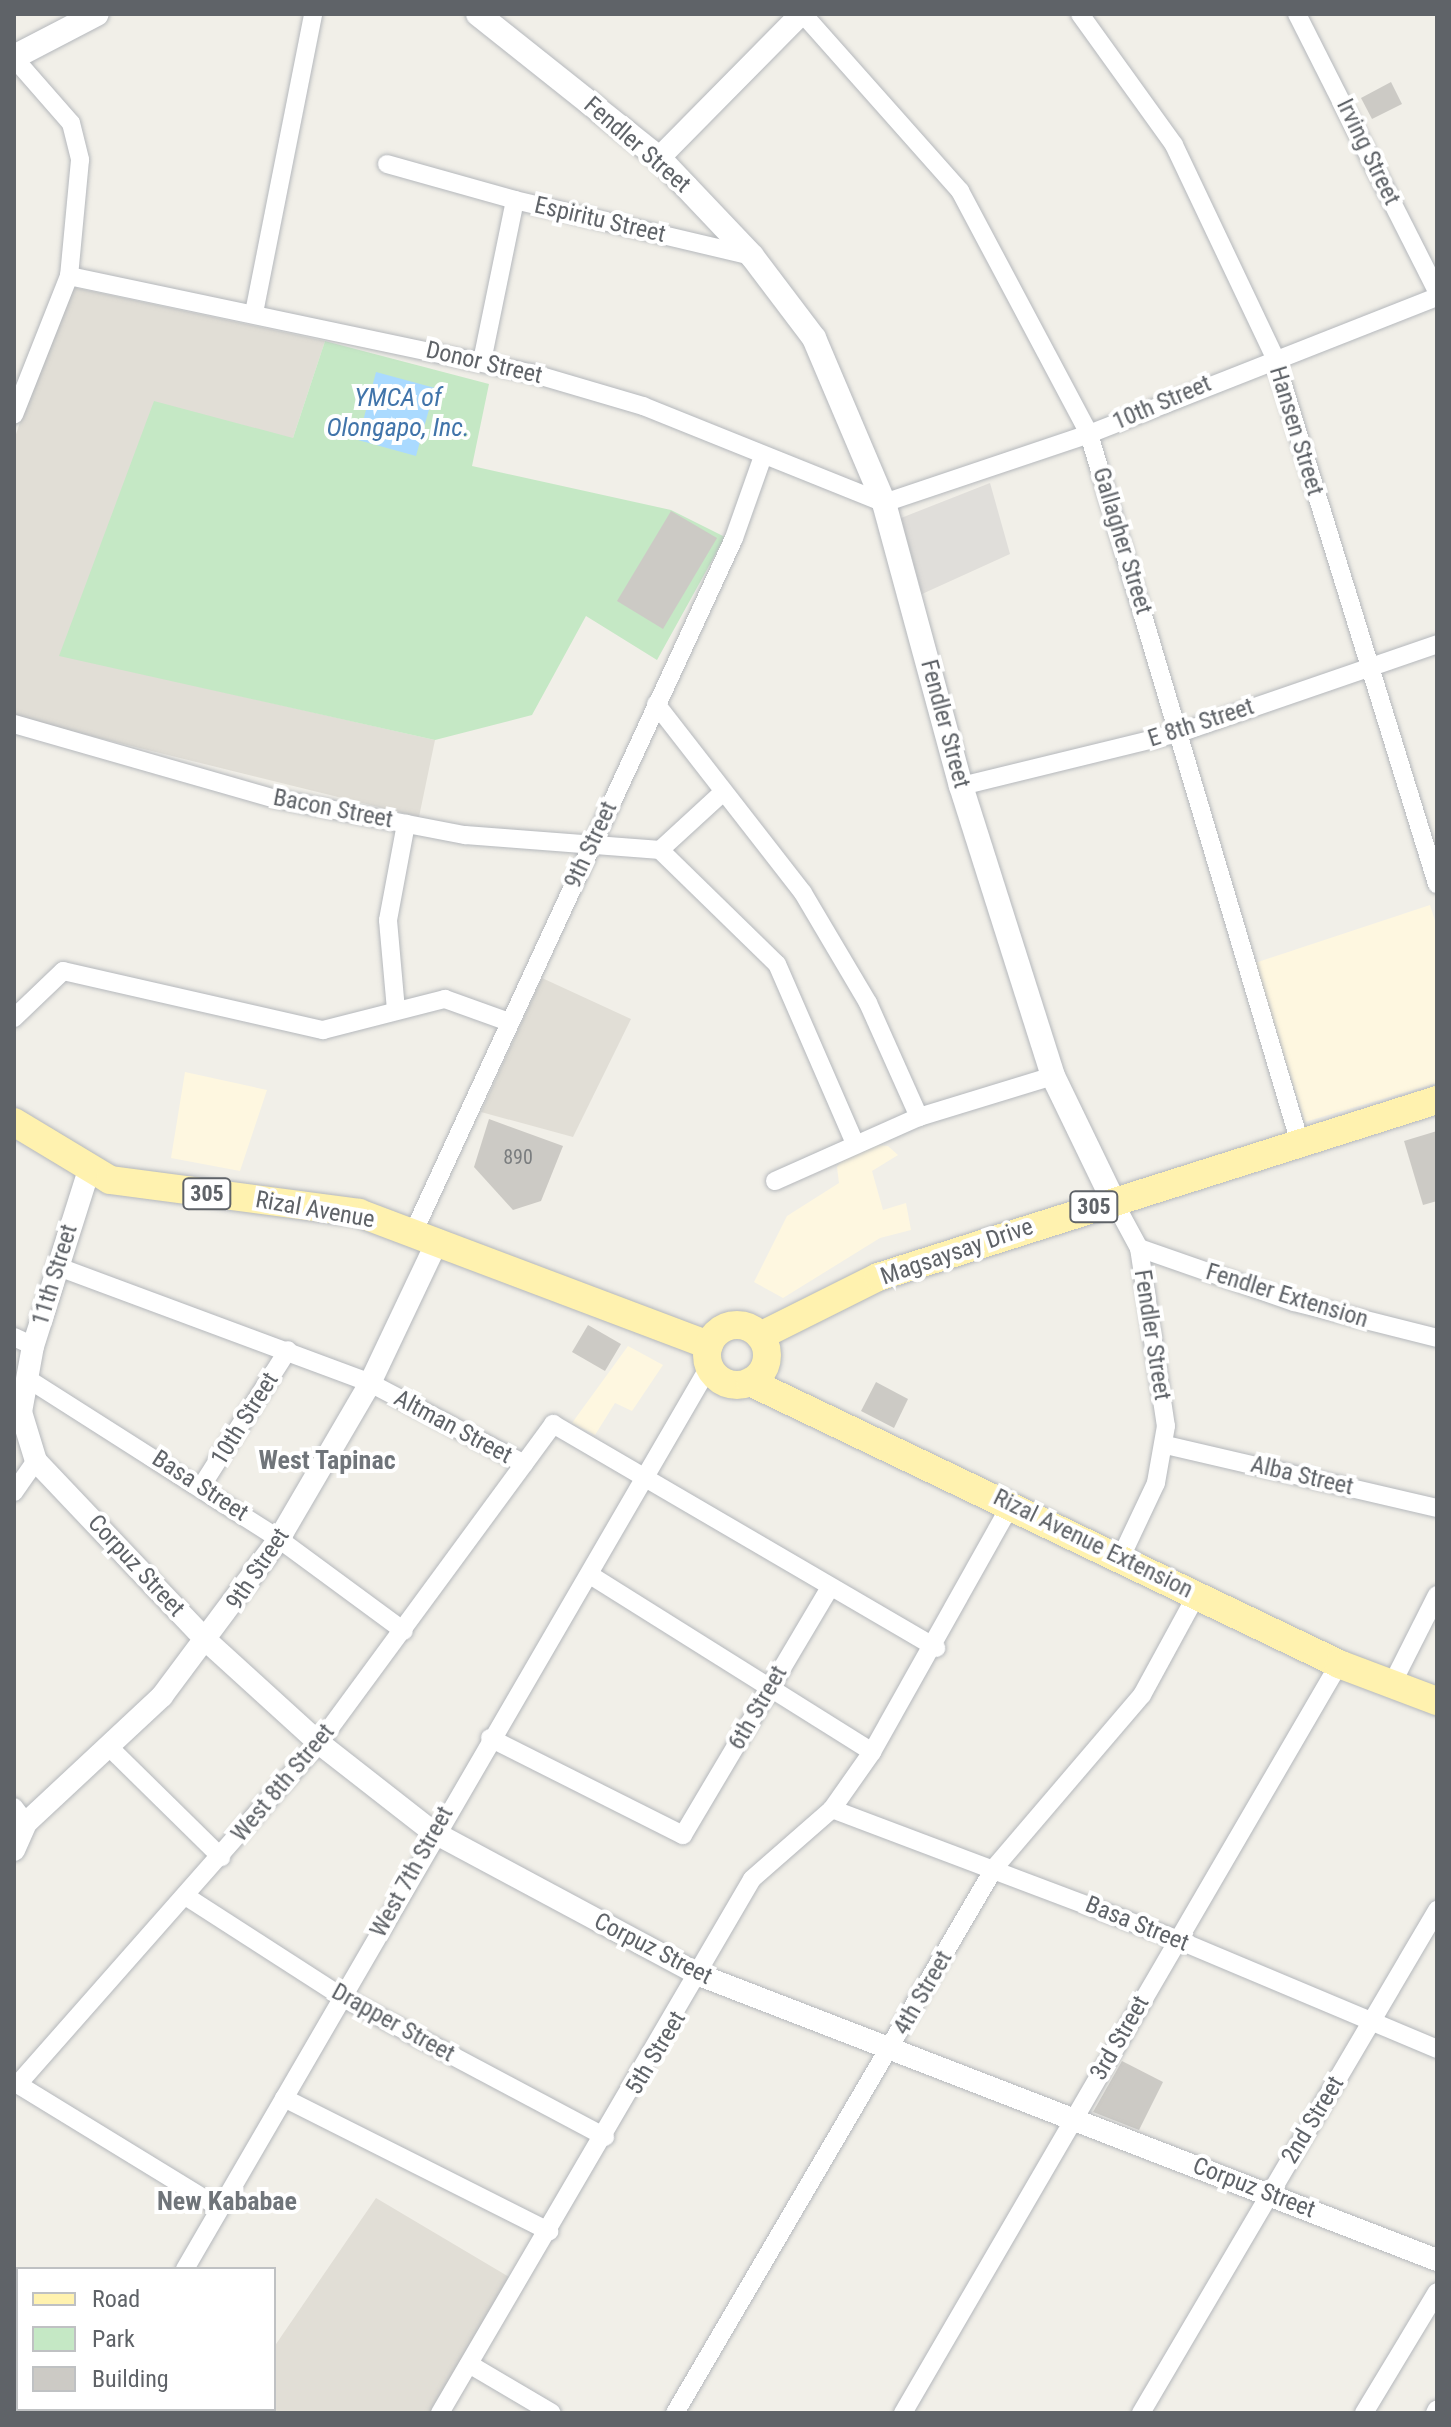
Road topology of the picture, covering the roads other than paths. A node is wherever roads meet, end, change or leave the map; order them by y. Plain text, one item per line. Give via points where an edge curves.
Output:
1 (97, 14) edge
2 (313, 14) edge
3 (478, 14) edge
4 (802, 14) edge
5 (1080, 14) edge
6 (1297, 14) edge
7 (66, 21) edge
8 (14, 58) edge
9 (659, 158) junction
10 (387, 164) dead end
11 (515, 200) junction
12 (752, 256) junction
13 (69, 276) junction
14 (1437, 294) edge
15 (254, 313) junction
16 (1274, 356) junction
17 (482, 361) junction
18 (14, 415) edge
19 (1089, 434) junction
20 (763, 456) junction
21 (884, 503) junction
22 (1437, 644) edge
23 (1366, 666) junction
24 (656, 704) junction
25 (14, 724) edge
26 (1182, 732) junction
27 (961, 786) junction
28 (723, 792) junction
29 (406, 824) junction
30 (590, 847) junction
31 (660, 850) junction
32 (1437, 884) edge
33 (396, 1010) junction
34 (14, 1018) edge
35 (509, 1022) junction
36 (1053, 1076) junction
37 (1437, 1100) edge
38 (919, 1117) junction
39 (14, 1122) edge
40 (1299, 1140) junction
41 (855, 1143) junction
42 (88, 1173) junction
43 (775, 1181) dead end
44 (1113, 1200) junction
45 (426, 1235) junction
46 (1139, 1248) junction
47 (56, 1266) junction
48 (760, 1336) junction
49 (1437, 1338) edge
50 (24, 1342) edge
51 (288, 1350) junction
52 (709, 1356) junction
53 (28, 1379) junction
54 (750, 1382) junction
55 (370, 1383) junction
56 (18, 1411) edge
57 (1166, 1445) junction
58 (36, 1461) junction
59 (524, 1464) junction
60 (648, 1480) junction
61 (201, 1487) junction
62 (14, 1492) edge
63 (1011, 1504) junction
64 (1437, 1508) edge
65 (279, 1539) junction
66 (1122, 1555) junction
67 (590, 1575) junction
68 (830, 1587) junction
69 (1197, 1594) junction
70 (1437, 1595) edge
71 (404, 1631) junction
72 (208, 1642) junction
73 (936, 1648) junction
74 (1339, 1664) junction
75 (771, 1686) junction
76 (1391, 1686) junction
77 (1437, 1701) edge
78 (490, 1738) junction
79 (319, 1743) junction
80 (110, 1748) junction
81 (872, 1752) junction
82 (832, 1809) junction
83 (20, 1815) edge
84 (433, 1832) junction
85 (14, 1850) edge
86 (221, 1857) junction
87 (995, 1867) junction
88 (187, 1897) junction
89 (1437, 1910) edge
90 (1178, 1940) junction
91 (702, 1976) junction
92 (342, 1997) junction
93 (1374, 2019) junction
94 (1437, 2049) edge
95 (890, 2051) junction
96 (16, 2083) edge
97 (284, 2098) junction
98 (1072, 2120) junction
99 (605, 2137) junction
100 (1270, 2193) junction
101 (220, 2208) junction
102 (549, 2231) junction
103 (1437, 2260) edge
104 (186, 2267) edge
105 (1437, 2292) edge
106 (469, 2364) junction
107 (440, 2413) edge
108 (552, 2413) edge
109 (675, 2413) edge
110 (903, 2413) edge
111 (1141, 2413) edge
112 (1364, 2413) edge

1 - 7 main road
2 - 15 street
3 - 9 main road, Fendler Street
4 - 9 street
4 - 19 street, Gallagher Street via 960,191
5 - 16 street, Hansen Street via 1174,145
6 - 14 street, Irving Street
7 - 8 main road
8 - 13 street via 79,140
9 - 12 main road, Fendler Street
10 - 11 street
11 - 12 street, Espiritu Street
11 - 17 street, Espiritu Street
12 - 21 main road, Fendler Street via 814,338
13 - 15 street, Donor Street
13 - 18 street
14 - 16 street, 10th Street
15 - 17 street, Donor Street
16 - 19 street, 10th Street
16 - 23 street, Hansen Street
17 - 20 street, Donor Street via 643,406
19 - 21 street, 10th Street
19 - 26 street, Gallagher Street
20 - 21 street, Donor Street
20 - 24 street, 9th Street via 734,538
21 - 27 main road, Fendler Street
22 - 23 street, E 8th Street
23 - 26 street, E 8th Street
23 - 32 street, Hansen Street
24 - 28 street
24 - 30 street, 9th Street
25 - 29 street, Bacon Street via 272,798
26 - 27 street, E 8th Street
26 - 40 street, Gallagher Street
27 - 36 main road, Fendler Street
28 - 31 street
28 - 38 street via 803,893 868,1003
29 - 30 street, Bacon Street
29 - 33 street via 388,920
30 - 31 street, Bacon Street
30 - 35 street, 9th Street
31 - 41 street via 777,964
33 - 34 street via 323,1030 63,971
33 - 35 street via 445,999
35 - 45 street, 9th Street
36 - 38 street
36 - 44 main road, Fendler Street
37 - 40 main road, Magsaysay Drive / 305
38 - 41 street
39 - 42 main road, Rizal Avenue / 305
40 - 44 main road, Magsaysay Drive / 305
41 - 43 street
42 - 45 main road, Rizal Avenue / 305 via 359,1213
42 - 47 street, 11th Street
44 - 46 street, Fendler Street
44 - 48 main road, Magsaysay Drive / 305 via 878,1277
45 - 52 main road, Rizal Avenue / 305
45 - 55 street, 9th Street
46 - 49 street, Fendler Extension via 1294,1302
46 - 57 street, Fendler Street
47 - 50 street, 11th Street
47 - 51 street, Altman Street
48 - 52 main road via 727,1327
48 - 54 main road via 766,1361
50 - 53 street, 11th Street
51 - 55 street, Altman Street
51 - 61 street, 10th Street
52 - 54 main road, 305 via 722,1381
52 - 60 street, West 7th Street
53 - 56 street, Corpuz Street
53 - 61 street, Basa Street
54 - 63 main road, Rizal Avenue Extension
55 - 59 street, Altman Street
55 - 65 street, 9th Street
56 - 58 street, Corpuz Street
57 - 64 street, Alba Street
57 - 66 street, Fendler Street
58 - 62 street
58 - 72 street, Corpuz Street
59 - 60 street, Altman Street via 554,1424
59 - 71 street, West 8th Street
60 - 67 street, West 7th Street
60 - 68 street, Altman Street
61 - 65 street, Basa Street
63 - 66 main road, Rizal Avenue Extension
63 - 73 street, 5th Street
65 - 71 street, Basa Street
65 - 72 street, 9th Street
66 - 69 main road, Rizal Avenue Extension
67 - 75 street
67 - 78 street, West 7th Street
68 - 73 street, Altman Street
68 - 75 street, 6th Street
69 - 74 main road, Rizal Avenue Extension
69 - 87 street, 4th Street via 1142,1695
70 - 76 street
71 - 79 street, West 8th Street
72 - 79 street, Corpuz Street
72 - 80 street, 9th Street
73 - 81 street, 5th Street
74 - 76 main road, Rizal Avenue Extension
74 - 90 street, 3rd Street
75 - 78 street, 6th Street via 688,1829 677,1835
75 - 81 street
76 - 77 main road, Rizal Avenue Extension
78 - 84 street, West 7th Street
79 - 84 street, Corpuz Street
79 - 86 street, West 8th Street
80 - 83 street, 9th Street
80 - 86 street
81 - 82 street, 5th Street
82 - 87 street, Basa Street
82 - 91 street, 5th Street via 752,1879
83 - 85 street, 9th Street
84 - 91 street, Corpuz Street
84 - 92 street, West 7th Street
86 - 88 street, West 8th Street
87 - 90 street, Basa Street
87 - 95 street, 4th Street
88 - 92 street, Drapper Street
88 - 96 street, West 8th Street
89 - 93 street, 2nd Street
90 - 93 street, Basa Street
90 - 98 street, 3rd Street
91 - 95 street, Corpuz Street
91 - 99 street, 5th Street
92 - 97 street, West 7th Street
92 - 99 street, Drapper Street
93 - 94 street, Basa Street
93 - 100 street, 2nd Street
95 - 98 street, Corpuz Street
95 - 109 street, 4th Street
96 - 101 street
97 - 101 street, West 7th Street
97 - 102 street
98 - 100 street, Corpuz Street
98 - 110 street, 3rd Street
99 - 102 street, 5th Street
100 - 103 street, Corpuz Street
100 - 111 street, 2nd Street
101 - 104 street, West 7th Street
102 - 106 street, 5th Street
105 - 112 street
106 - 107 street, 5th Street
106 - 108 street

